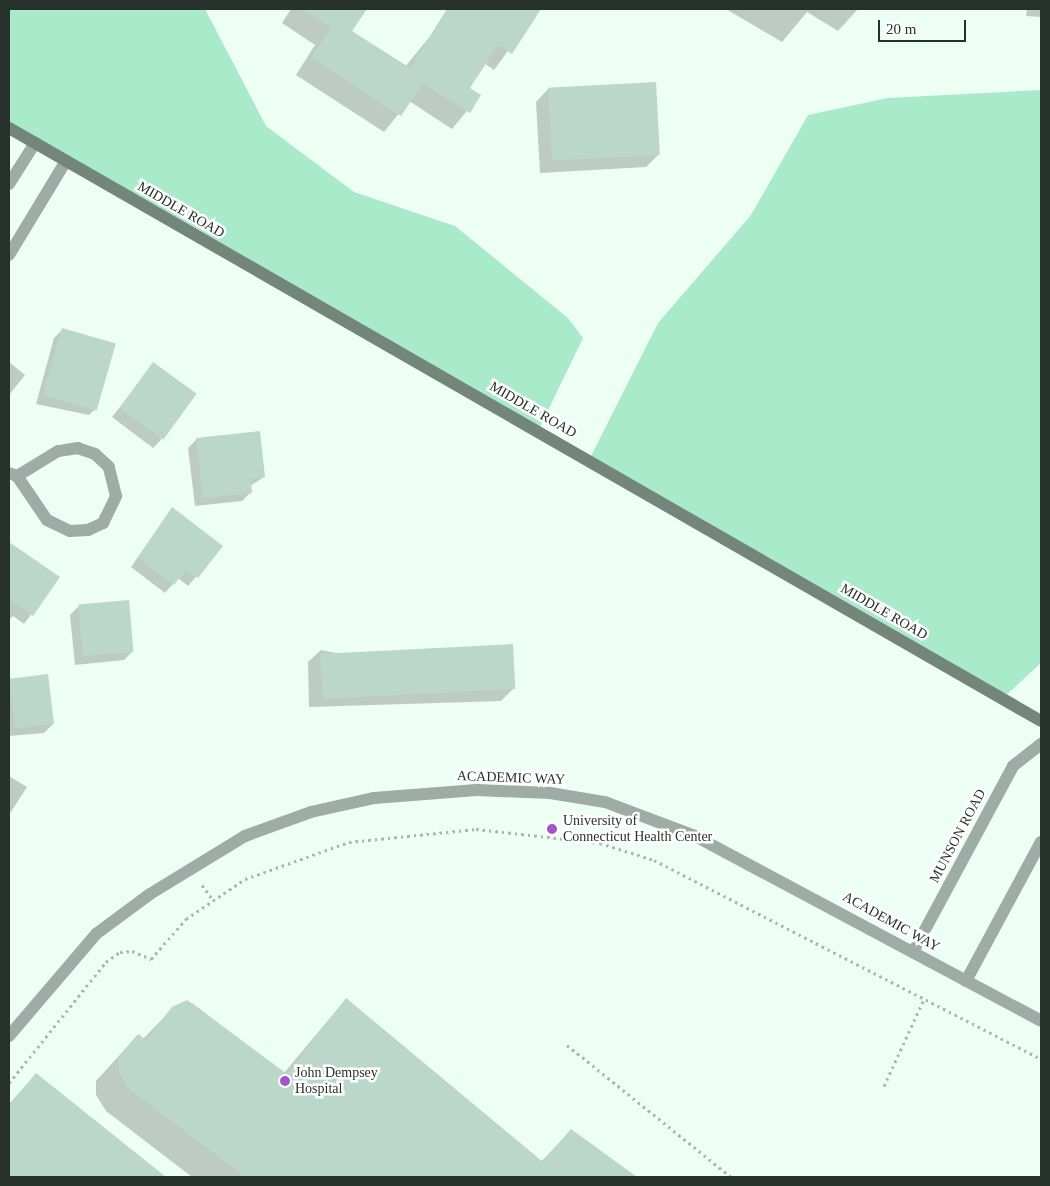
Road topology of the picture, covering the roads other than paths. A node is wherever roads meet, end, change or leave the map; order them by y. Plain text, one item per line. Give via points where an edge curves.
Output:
1 (9, 128) edge
2 (35, 143) junction
3 (66, 161) junction
4 (9, 184) edge
5 (9, 255) edge
6 (13, 475) edge
7 (1041, 720) edge
8 (1041, 744) edge
9 (1041, 842) edge
10 (913, 952) junction
11 (966, 981) junction
12 (1041, 1021) edge
13 (9, 1036) edge

1 - 2 street, MIDDLE ROAD
2 - 3 street, MIDDLE ROAD
2 - 4 street
3 - 5 street
3 - 7 street, MIDDLE ROAD
6 - 6 street via 41,514 70,531 88,530 102,523 116,496 109,467 95,454 78,448 58,451
8 - 10 street, MUNSON ROAD via 1013,766
9 - 11 street
10 - 11 street, ACADEMIC WAY
10 - 13 street, ACADEMIC WAY via 719,847 606,802 514,790 405,794 284,820 245,836 192,866 96,934
11 - 12 street, ACADEMIC WAY

